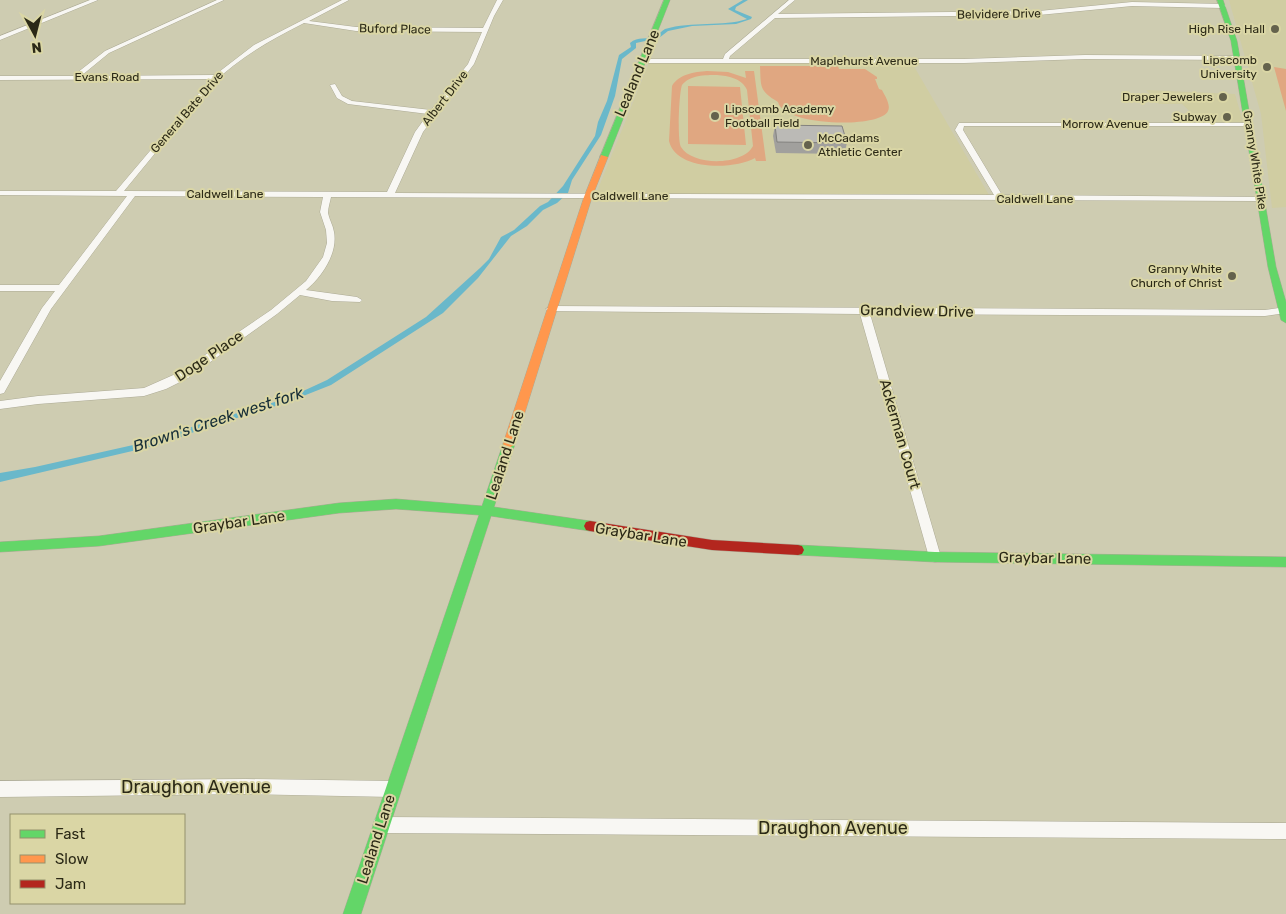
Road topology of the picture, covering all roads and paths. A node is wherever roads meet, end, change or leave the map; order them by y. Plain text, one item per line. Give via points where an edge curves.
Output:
1 (94, 0) edge
2 (221, 0) edge
3 (346, 0) edge
4 (500, 0) edge
5 (667, 0) edge
6 (792, 0) edge
7 (1221, 3) edge
8 (775, 16) junction
9 (306, 22) junction
10 (485, 30) junction
11 (0, 38) edge
12 (644, 58) junction
13 (726, 58) junction
14 (1238, 58) junction
15 (215, 77) junction
16 (0, 78) edge
17 (75, 78) junction
18 (332, 85) dead end
19 (432, 112) junction
20 (1249, 124) junction
21 (0, 193) edge
22 (118, 194) junction
23 (132, 194) junction
24 (328, 194) junction
25 (390, 195) junction
26 (588, 197) junction
27 (1000, 198) junction
28 (1260, 199) junction
29 (0, 288) edge
30 (61, 288) junction
31 (300, 292) junction
32 (357, 300) dead end
33 (552, 309) junction
34 (864, 310) junction
35 (1285, 313) edge
36 (0, 390) edge
37 (0, 405) edge
38 (488, 511) junction
39 (0, 547) edge
40 (935, 557) junction
41 (1286, 562) edge
42 (0, 789) edge
43 (393, 789) junction
44 (381, 825) junction
45 (1286, 831) edge
46 (352, 914) edge

1 - 11 street
2 - 17 street via 108,52
3 - 9 street, General Bate Drive
4 - 10 street, Albert Drive
5 - 12 street, Lealand Lane
6 - 8 street
7 - 8 street, Belvidere Drive via 1137,4 1044,13
7 - 14 street, Granny White Pike
8 - 13 street
9 - 10 street, Buford Place via 356,29
9 - 15 street, General Bate Drive via 238,58
10 - 19 street, Albert Drive via 469,68
12 - 13 street, Maplehurst Avenue
12 - 26 street, Lealand Lane
13 - 14 street, Maplehurst Avenue via 964,61 1085,57
14 - 20 street, Granny White Pike
15 - 17 street, Evans Road
15 - 22 street, General Bate Drive
16 - 17 street, Evans Road
18 - 19 street via 339,97 350,103
19 - 25 street, Albert Drive
20 - 27 street, Morrow Avenue via 961,124 960,132
20 - 28 street, Granny White Pike
21 - 22 street, Caldwell Lane
22 - 23 street, Caldwell Lane
23 - 24 street, Caldwell Lane
23 - 30 street
24 - 25 street, Caldwell Lane
24 - 31 street, Doge Place via 324,212 331,236 329,250 322,265
25 - 26 street, Caldwell Lane
26 - 27 street, Caldwell Lane
26 - 33 street, Lealand Lane
27 - 28 street, Caldwell Lane
28 - 35 street, Granny White Pike via 1272,267
29 - 30 street
30 - 36 street
31 - 32 street
31 - 37 street, Doge Place via 184,375 152,390
33 - 34 street, Grandview Drive
33 - 38 street, Lealand Lane
34 - 35 street, Grandview Drive
34 - 40 street, Ackerman Court
38 - 39 street, Graybar Lane via 417,504 370,505 99,541
38 - 40 street, Graybar Lane via 712,545
38 - 43 street, Lealand Lane
40 - 41 street, Graybar Lane
42 - 43 street, Draughon Avenue via 194,786
43 - 44 street, Lealand Lane
44 - 45 street, Draughon Avenue
44 - 46 street, Lealand Lane

